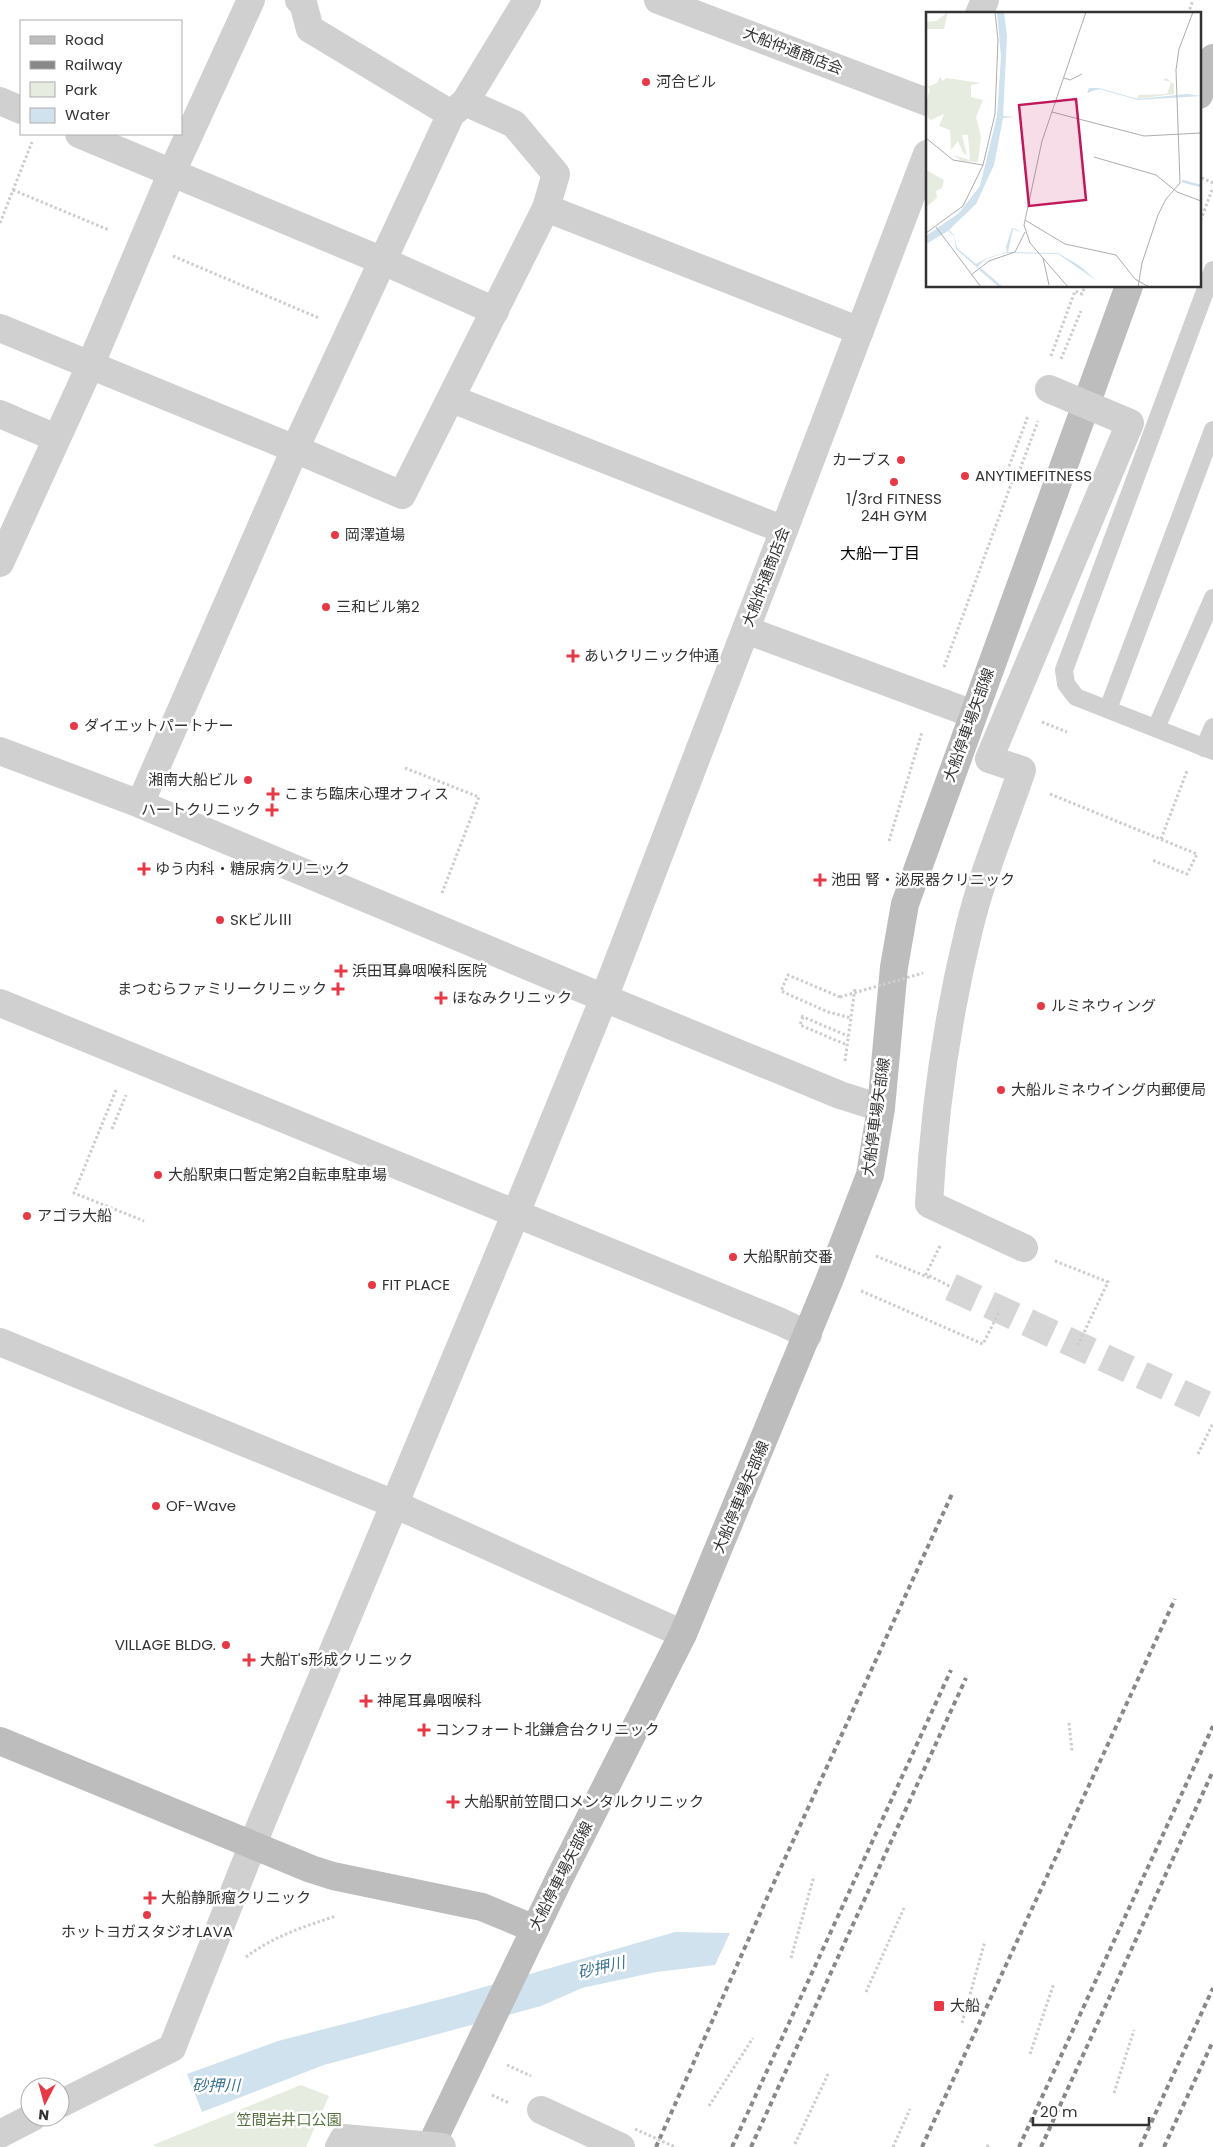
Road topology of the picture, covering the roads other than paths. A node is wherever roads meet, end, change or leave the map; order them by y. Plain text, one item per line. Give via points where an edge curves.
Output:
1 (251, 0) edge
2 (299, 0) edge
3 (527, 0) edge
4 (658, 0) edge
5 (985, 0) edge
6 (981, 12) edge
7 (0, 101) edge
8 (926, 102) edge
9 (458, 108) junction
10 (20, 110) edge
11 (81, 135) edge
12 (926, 157) edge
13 (172, 172) junction
14 (546, 208) junction
15 (383, 261) junction
16 (1213, 270) edge
17 (1128, 288) edge
18 (495, 311) junction
19 (0, 328) edge
20 (860, 331) junction
21 (90, 366) junction
22 (1048, 378) road end
23 (452, 399) junction
24 (0, 414) edge
25 (1213, 430) edge
26 (56, 438) junction
27 (295, 449) junction
28 (784, 530) junction
29 (0, 563) edge
30 (1213, 598) edge
31 (746, 630) junction
32 (1108, 710) junction
33 (973, 714) junction
34 (1213, 727) edge
35 (1156, 728) junction
36 (1208, 749) edge
37 (0, 751) edge
38 (140, 804) junction
39 (604, 998) junction
40 (0, 1003) edge
41 (881, 1108) junction
42 (516, 1213) junction
43 (1024, 1248) dead end
44 (808, 1335) junction
45 (0, 1342) edge
46 (394, 1504) junction
47 (683, 1634) junction
48 (0, 1741) edge
49 (253, 1845) junction
50 (534, 1929) junction
51 (70, 2099) edge
52 (20, 2124) edge
53 (0, 2134) edge
54 (628, 2138) edge
55 (339, 2147) edge
56 (430, 2147) edge
57 (442, 2147) edge
58 (593, 2147) edge

1 - 13 street
2 - 9 street via 303,3 310,29
3 - 9 street
4 - 8 street, 大船仲通商店会
5 - 6 street
7 - 10 street
9 - 14 street via 514,124 556,174
9 - 15 street
11 - 13 street
12 - 20 street, 大船仲通商店会
13 - 15 street
13 - 21 street
14 - 18 street
14 - 20 street
15 - 18 street
15 - 27 street
16 - 32 lane via 1064,670 1066,684 1076,697
17 - 33 main road, 大船停車場矢部線
18 - 23 street
19 - 21 street
20 - 28 street, 大船仲通商店会
21 - 26 street
21 - 27 street
22 - 43 street, bridge via 1130,423 989,760 1022,770 969,928 945,1046 933,1129 929,1204
23 - 27 street via 402,495
23 - 28 street
24 - 26 street
25 - 32 lane
26 - 29 street
27 - 38 street
28 - 31 street, 大船仲通商店会
30 - 35 lane
31 - 33 street
31 - 39 street, 大船仲通商店会
32 - 35 lane
33 - 41 main road, 大船停車場矢部線 via 905,904 894,967
34 - 36 lane
35 - 36 lane
37 - 38 street
38 - 39 street
39 - 41 street via 840,1095
39 - 42 street, 大船仲通商店会
40 - 42 street
41 - 44 main road, 大船停車場矢部線 via 870,1175
42 - 44 street
42 - 46 street, 大船仲通商店会
44 - 47 main road, 大船停車場矢部線
45 - 46 street
46 - 47 street
46 - 49 street, 大船仲通商店会
47 - 50 main road, 大船停車場矢部線
48 - 49 main road
49 - 50 main road via 333,1876 482,1907
49 - 51 street, 大船仲通商店会 via 172,2048
50 - 56 main road, 大船停車場矢部線
52 - 53 street
54 - 58 street via 539,2116
55 - 57 street, bridge via 344,2138

